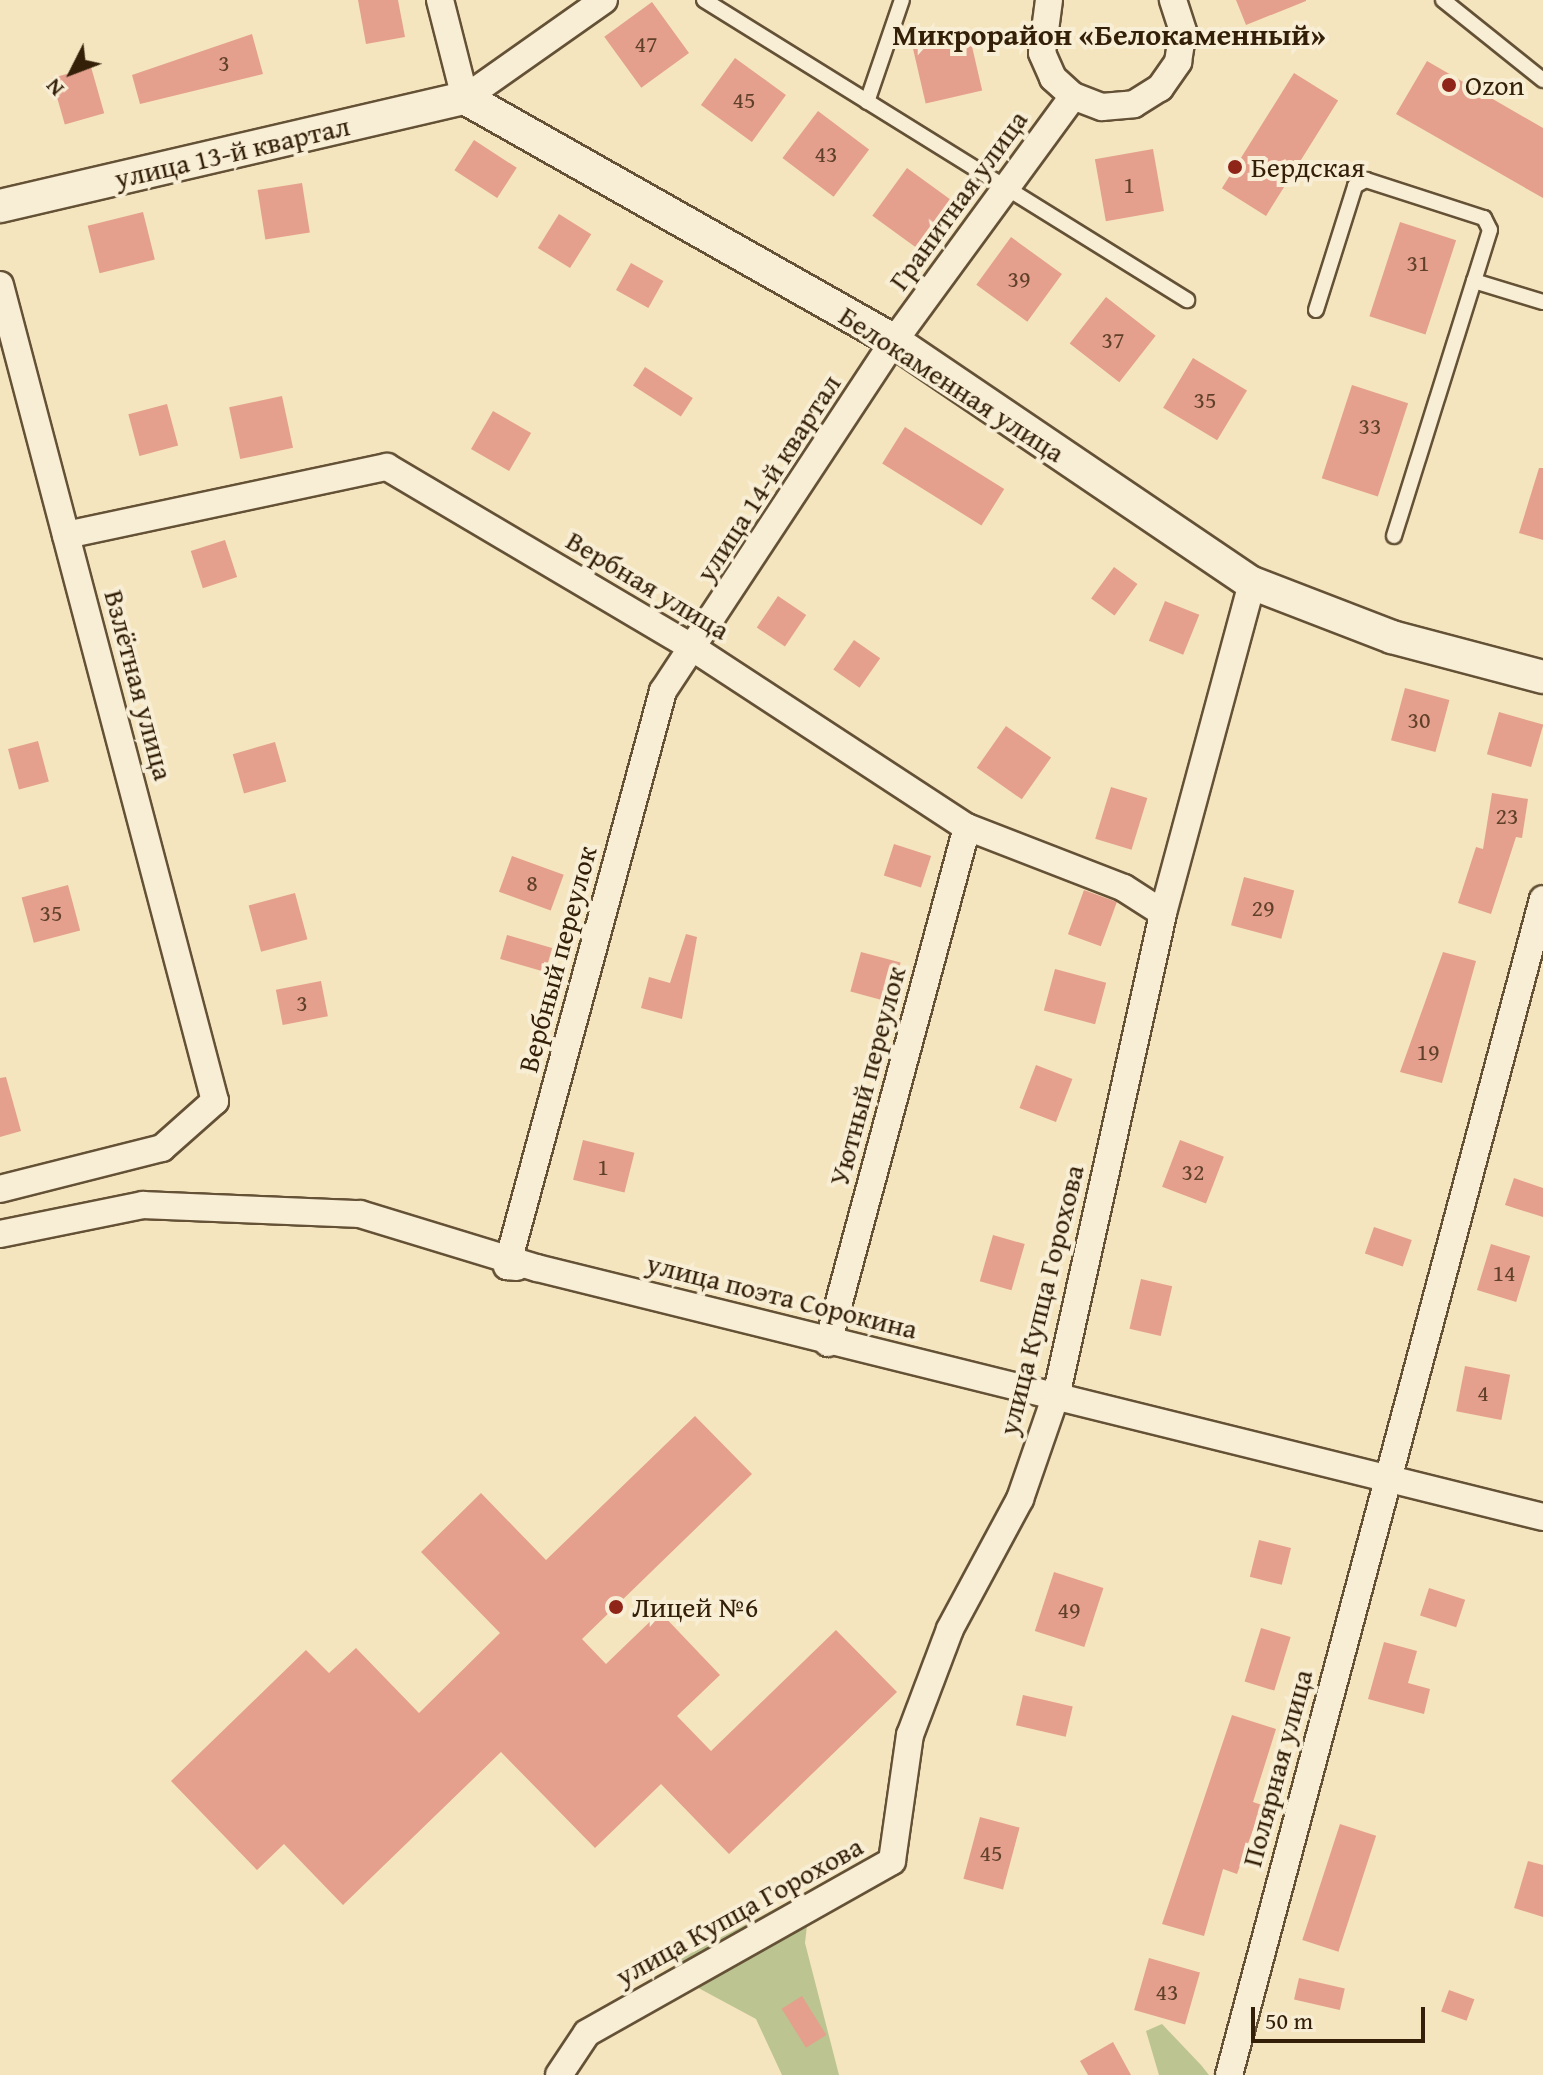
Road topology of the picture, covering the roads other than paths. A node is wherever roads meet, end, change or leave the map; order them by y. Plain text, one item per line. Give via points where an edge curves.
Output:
1 (440, 0) edge
2 (604, 0) edge
3 (704, 0) edge
4 (902, 0) edge
5 (1049, 0) edge
6 (1173, 0) edge
7 (1443, 0) edge
8 (1543, 80) edge
9 (1073, 96) junction
10 (465, 98) junction
11 (867, 102) junction
12 (1006, 188) junction
13 (0, 206) edge
14 (1474, 281) junction
15 (0, 285) edge
16 (1187, 300) dead end
17 (1543, 302) edge
18 (1316, 310) dead end
19 (894, 341) junction
20 (66, 535) junction
21 (1394, 536) dead end
22 (1252, 583) junction
23 (696, 650) junction
24 (1543, 677) edge
25 (967, 827) junction
26 (1543, 899) edge
27 (1163, 913) junction
28 (0, 1189) edge
29 (0, 1234) edge
30 (537, 1268) junction
31 (828, 1343) junction
32 (1057, 1392) junction
33 (1387, 1476) junction
34 (1543, 1517) edge
35 (559, 2075) edge
36 (1229, 2075) edge

1 - 10 street
2 - 10 street
3 - 11 lane
4 - 11 lane
5 - 9 street via 1042,53
6 - 9 street via 1183,31 1178,62 1160,88 1134,104 1102,107
7 - 8 lane
9 - 12 street, Гранитная улица
10 - 13 street, улица 13-й квартал
10 - 19 street, Белокаменная улица
11 - 12 lane
12 - 16 lane
12 - 19 street, Гранитная улица
14 - 17 lane
14 - 18 lane via 1490,230 1484,218 1360,181
14 - 21 lane
15 - 20 street, Взлётная улица
19 - 22 street, Белокаменная улица
19 - 23 street, улица 14-й квартал
20 - 23 street, Вербная улица via 387,467
20 - 28 street, Взлётная улица via 215,1101 162,1148
22 - 24 street, Белокаменная улица via 1392,637
22 - 27 street, улица Купца Горохова
23 - 25 street, Вербная улица
23 - 30 street, Вербный переулок via 663,691 507,1266
25 - 27 street, Вербная улица via 1124,888
25 - 31 street, Уютный переулок
26 - 33 street, Полярная улица
27 - 32 street, улица Купца Горохова
29 - 30 street, улица поэта Сорокина via 143,1205 231,1205 360,1214
30 - 31 street, улица поэта Сорокина
31 - 32 street, улица поэта Сорокина
32 - 33 street, улица поэта Сорокина
32 - 35 street, улица Купца Горохова via 1020,1499 950,1629 910,1735 892,1861 587,2033
33 - 34 street, улица поэта Сорокина
33 - 36 street, Полярная улица

